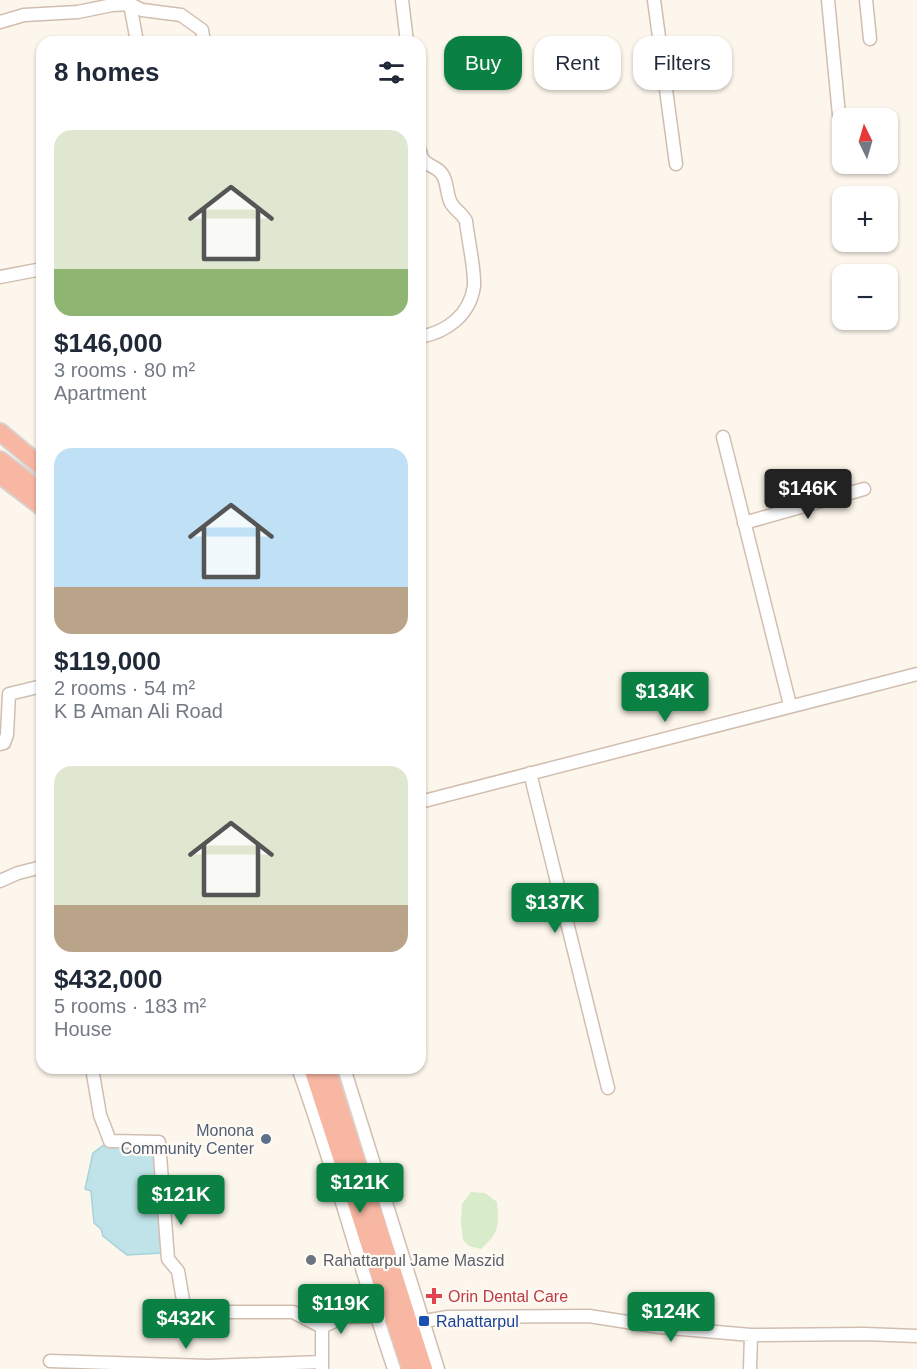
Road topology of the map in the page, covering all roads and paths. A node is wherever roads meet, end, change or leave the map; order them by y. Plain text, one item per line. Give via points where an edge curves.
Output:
1 (402, 0) edge
2 (654, 0) edge
3 (828, 0) edge
4 (866, 0) edge
5 (130, 4) junction
6 (0, 22) edge
7 (136, 36) edge
8 (203, 36) edge
9 (406, 36) edge
10 (870, 39) dead end
11 (838, 108) edge
12 (426, 164) edge
13 (676, 164) dead end
14 (36, 270) edge
15 (0, 277) edge
16 (426, 335) edge
17 (0, 432) edge
18 (723, 438) dead end
19 (0, 445) edge
20 (0, 460) edge
21 (36, 462) edge
22 (36, 473) edge
23 (0, 475) edge
24 (36, 487) edge
25 (864, 489) dead end
26 (36, 502) edge
27 (744, 523) junction
28 (917, 674) edge
29 (36, 687) edge
30 (790, 705) junction
31 (0, 744) edge
32 (530, 773) junction
33 (426, 800) edge
34 (36, 868) edge
35 (0, 881) edge
36 (93, 1074) edge
37 (300, 1074) edge
38 (314, 1074) edge
39 (329, 1074) edge
40 (346, 1074) edge
41 (608, 1088) dead end
42 (381, 1316) junction
43 (420, 1320) junction
44 (322, 1327) junction
45 (751, 1335) junction
46 (917, 1336) edge
47 (50, 1361) dead end
48 (322, 1366) edge
49 (182, 1367) edge
50 (394, 1369) edge
51 (410, 1369) edge
52 (424, 1369) edge
53 (438, 1369) edge
54 (750, 1369) edge

1 - 9 street
2 - 13 street
3 - 11 street
4 - 10 street
5 - 6 street via 24,15
5 - 7 street
5 - 8 street via 142,10 181,15 202,30
12 - 16 street via 444,176 450,202 466,221 474,286 469,305 460,318 444,330
14 - 15 street
17 - 21 highway
18 - 27 street
19 - 22 highway
20 - 24 highway
23 - 26 highway
25 - 27 street
27 - 30 street
28 - 30 street
29 - 31 street via 9,694 7,735
30 - 32 street
32 - 33 street
32 - 41 street
34 - 35 street
36 - 44 street via 100,1115 110,1140 159,1142 168,1259 178,1271 185,1312 293,1312
37 - 42 street
38 - 51 highway
39 - 52 highway
40 - 43 street
42 - 44 street via 343,1317
42 - 50 street
43 - 45 street via 589,1316
43 - 53 street
44 - 48 street
45 - 46 street
45 - 54 street
47 - 49 street
48 - 49 street

